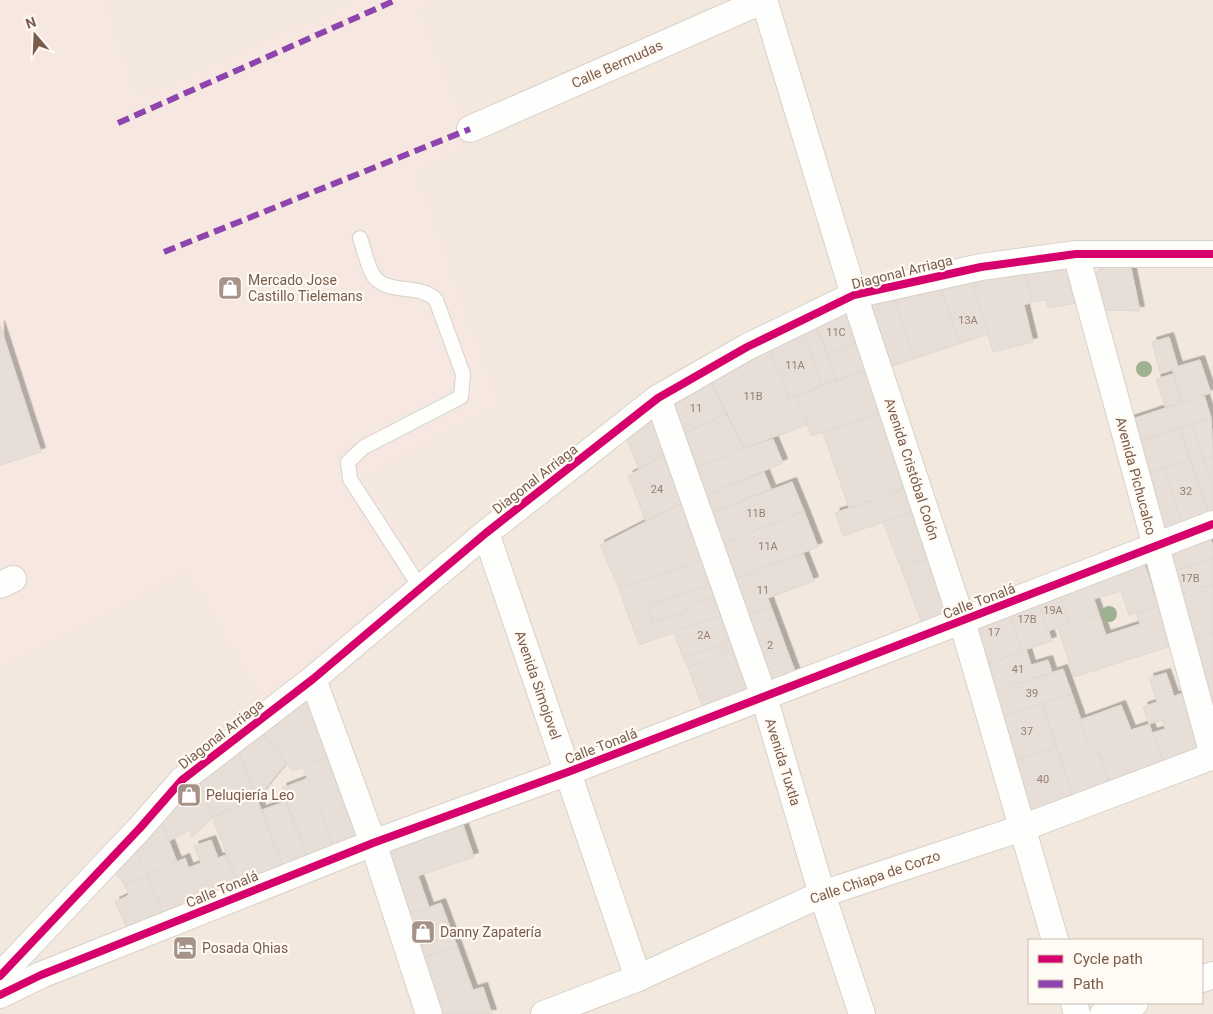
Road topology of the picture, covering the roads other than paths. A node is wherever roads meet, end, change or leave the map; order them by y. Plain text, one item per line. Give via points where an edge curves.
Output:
1 (764, 0) edge
2 (470, 129) dead end
3 (360, 238) dead end
4 (1076, 254) junction
5 (1213, 254) edge
6 (854, 295) junction
7 (658, 398) junction
8 (1213, 524) edge
9 (486, 533) junction
10 (1155, 547) junction
11 (420, 587) junction
12 (962, 621) junction
13 (314, 679) junction
14 (764, 697) junction
15 (1213, 756) edge
16 (568, 772) junction
17 (1022, 828) junction
18 (373, 843) junction
19 (822, 894) junction
20 (1055, 939) edge
21 (0, 976) edge
22 (638, 978) junction
23 (0, 995) edge
24 (1132, 1004) edge
25 (429, 1014) edge
26 (544, 1014) edge
27 (862, 1014) edge
28 (1103, 1014) edge

1 - 2 street, Calle Bermudas
1 - 6 street, Avenida Cristóbal Colón
3 - 11 lane via 374,277 384,285 429,292 436,300 464,374 461,397 364,447 348,462 350,479
4 - 5 street, Diagonal Arriaga
4 - 6 street, Diagonal Arriaga via 980,267
4 - 10 street, Avenida Pichucalco
6 - 7 street, Diagonal Arriaga via 747,347
6 - 12 street, Avenida Cristóbal Colón
7 - 9 street, Diagonal Arriaga
7 - 14 street, Avenida Tuxtla
8 - 10 street, Calle Tonalá
9 - 11 street, Diagonal Arriaga
9 - 16 street, Avenida Simojovel
10 - 12 street, Calle Tonalá
10 - 15 street, Avenida Pichucalco
11 - 13 street, Diagonal Arriaga
12 - 14 street, Calle Tonalá
12 - 17 street, Avenida Cristóbal Colón
13 - 18 street
13 - 21 street, Diagonal Arriaga via 182,780
14 - 16 street, Calle Tonalá
14 - 19 street, Avenida Tuxtla
15 - 17 street, Calle Chiapa de Corzo
16 - 18 street, Calle Tonalá
16 - 22 street, Avenida Simojovel
17 - 19 street, Calle Chiapa de Corzo
17 - 20 street, Avenida Cristóbal Colón
18 - 23 street, Calle Tonalá via 42,975
18 - 25 street
19 - 22 street, Calle Chiapa de Corzo
19 - 27 street, Avenida Tuxtla
22 - 26 street, Calle Chiapa de Corzo
24 - 28 street

